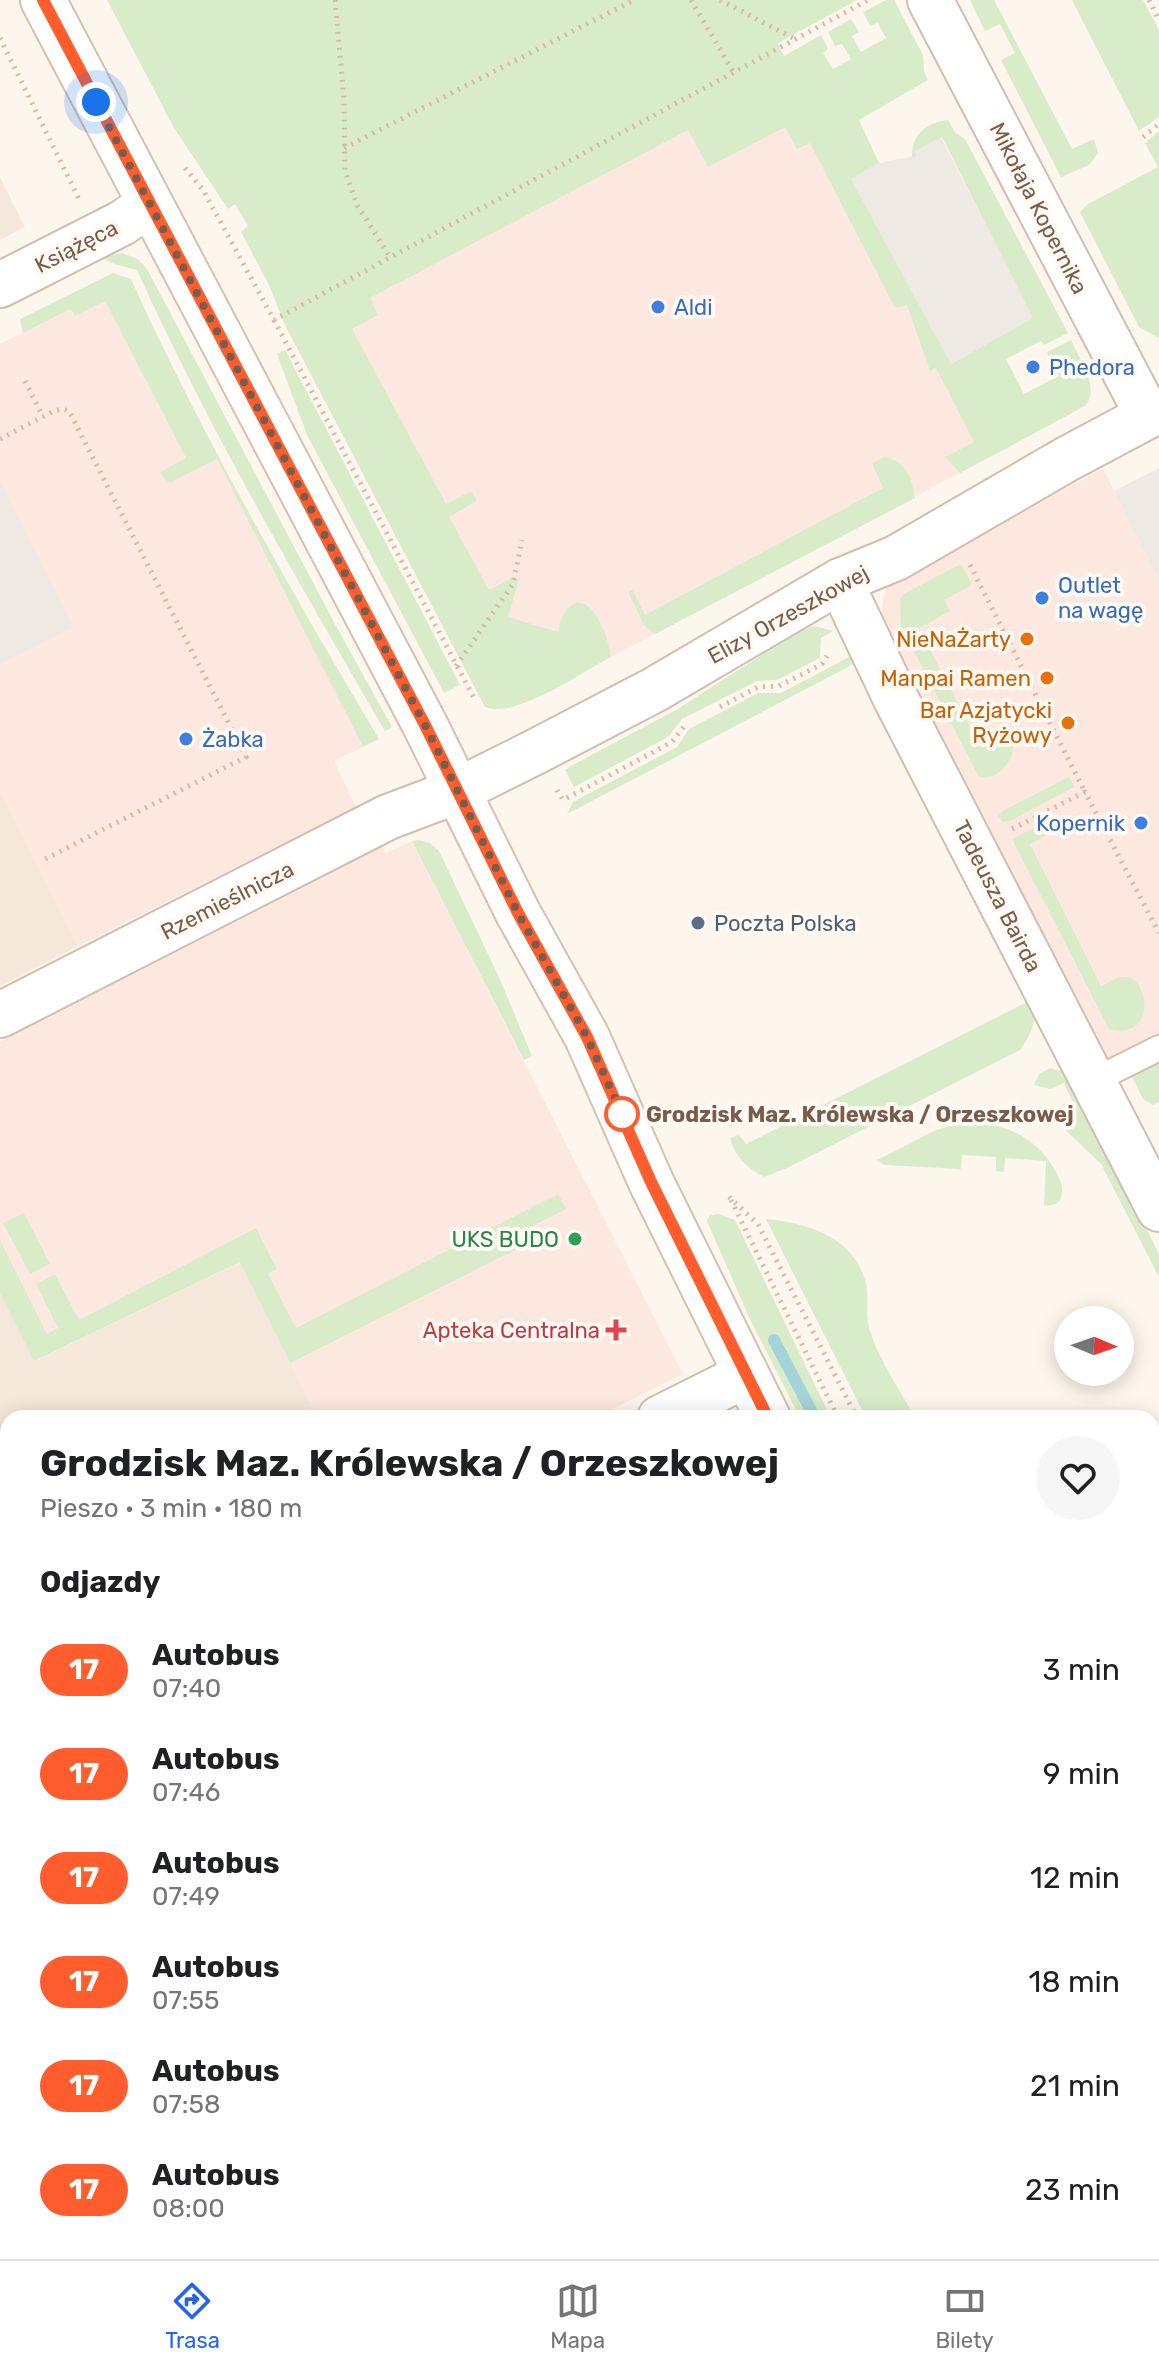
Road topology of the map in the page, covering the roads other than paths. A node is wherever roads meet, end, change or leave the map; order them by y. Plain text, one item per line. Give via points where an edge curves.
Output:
1 (43, 0) edge
2 (930, 0) edge
3 (150, 204) junction
4 (0, 285) edge
5 (1154, 413) edge
6 (840, 581) junction
7 (457, 791) junction
8 (0, 1015) edge
9 (1159, 1048) edge
10 (1093, 1081) junction
11 (1159, 1209) edge
12 (746, 1375) junction
13 (676, 1410) edge
14 (764, 1410) edge

1 - 3 street
2 - 5 street, Mikołaja Kopernika
3 - 4 street, Książęca
3 - 7 street
5 - 6 street, Elizy Orzeszkowej via 896,558
6 - 7 street, Elizy Orzeszkowej via 654,690
6 - 10 street, Tadeusza Bairda
7 - 8 street, Rzemieślnicza via 388,817
7 - 12 street via 587,1037
9 - 10 lane
10 - 11 street, Tadeusza Bairda
12 - 13 street
12 - 14 street

